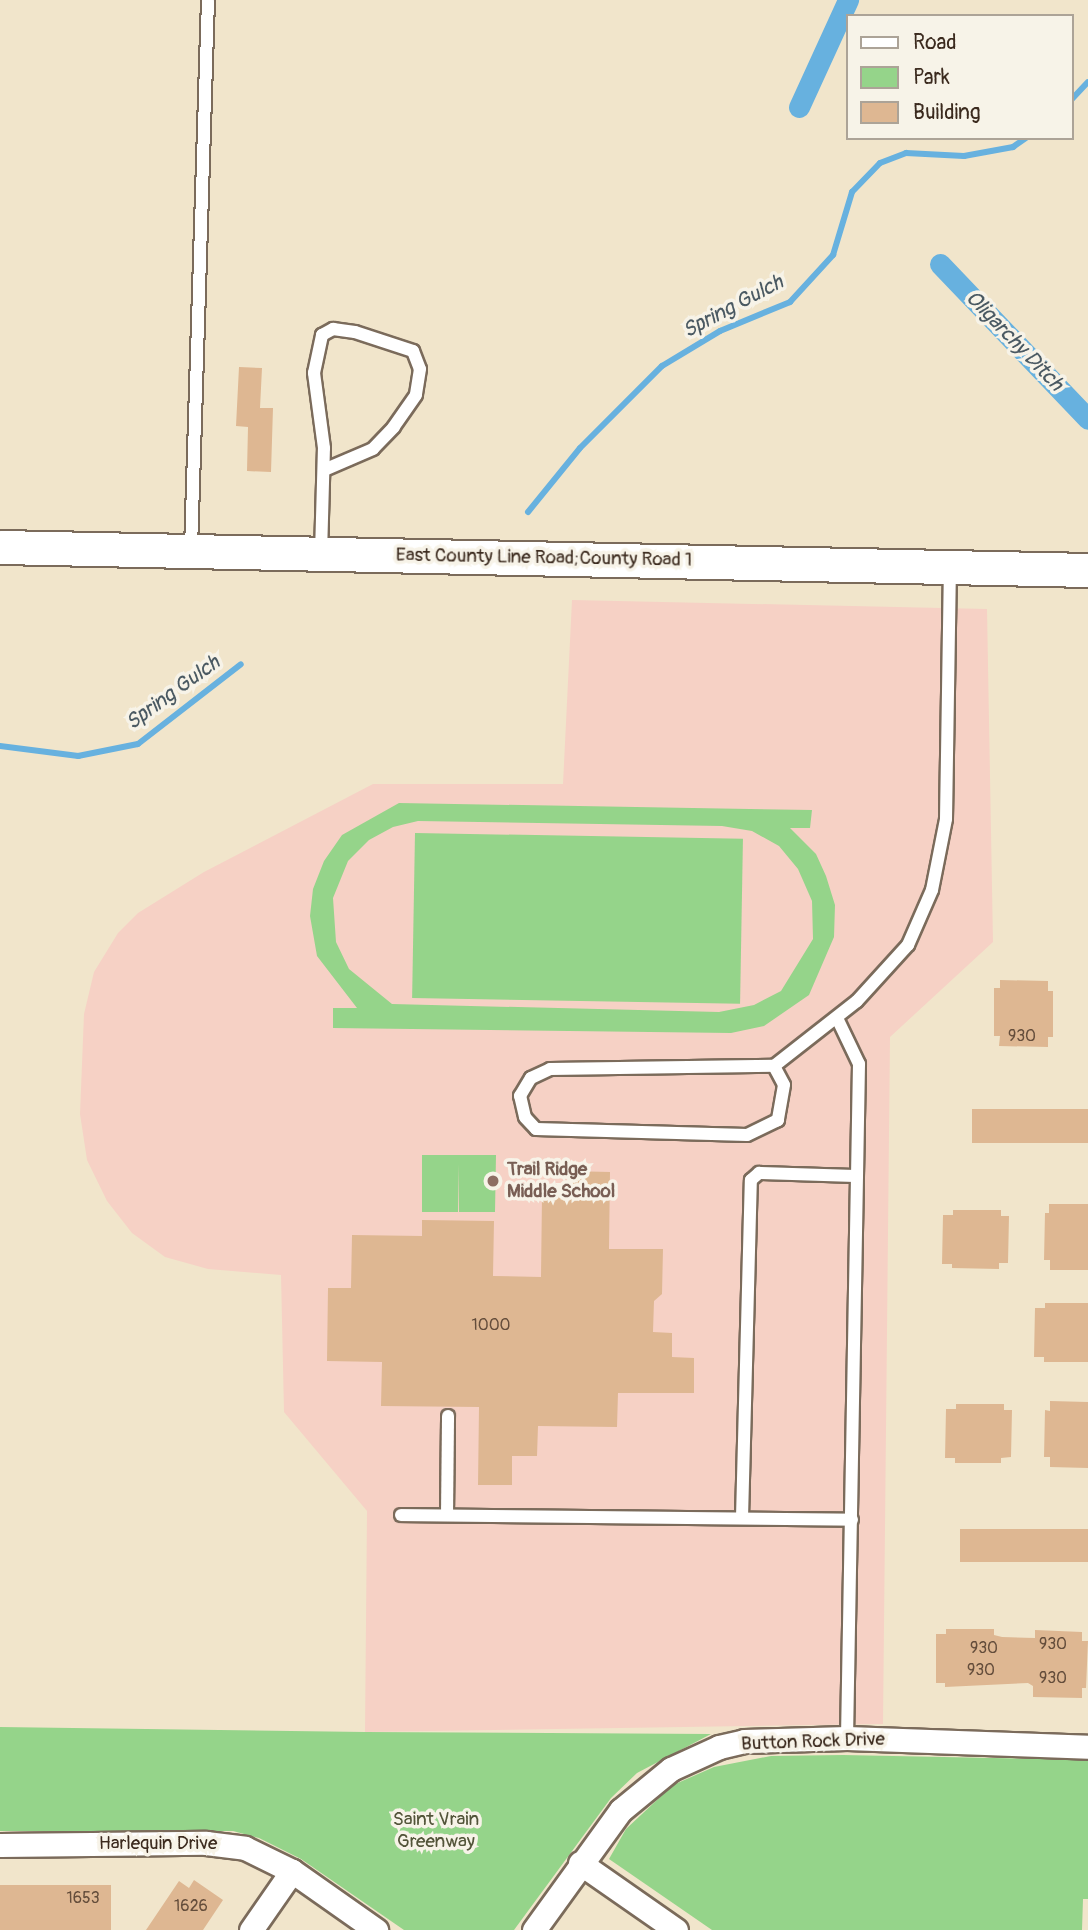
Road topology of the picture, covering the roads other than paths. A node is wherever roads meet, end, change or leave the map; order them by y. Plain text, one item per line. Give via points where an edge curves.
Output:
1 (208, 0) edge
2 (324, 471) junction
3 (0, 547) edge
4 (191, 551) junction
5 (321, 554) junction
6 (950, 567) junction
7 (1088, 570) edge
8 (837, 1018) junction
9 (774, 1066) junction
10 (857, 1176) junction
11 (448, 1416) dead end
12 (401, 1515) dead end
13 (447, 1515) junction
14 (743, 1518) junction
15 (852, 1520) junction
16 (846, 1738) junction
17 (1088, 1747) edge
18 (0, 1845) edge
19 (580, 1863) junction
20 (292, 1871) junction
21 (251, 1930) edge
22 (376, 1930) edge
23 (534, 1930) edge
24 (676, 1930) edge

1 - 4 lane
2 - 2 lane via 314,373 322,335 333,329 355,332 413,351 420,369 416,395 394,427 373,449
2 - 5 lane
3 - 4 main road, East County Line Road;County Road 1
4 - 5 main road, East County Line Road;County Road 1
5 - 6 main road, East County Line Road;County Road 1
6 - 7 main road, East County Line Road;County Road 1
6 - 8 lane via 941,858 908,945
8 - 9 lane
8 - 10 lane via 859,1064
9 - 9 lane via 550,1069 531,1078 520,1096 525,1116 536,1129 747,1135 778,1120 784,1085
10 - 14 lane via 759,1173 751,1180
10 - 15 lane
11 - 13 lane
12 - 13 lane
13 - 14 lane
14 - 15 lane
15 - 16 lane
16 - 17 street, Button Rock Drive
16 - 19 street, Button Rock Drive via 744,1741 691,1759 639,1793
18 - 20 street, Harlequin Drive via 225,1844 245,1848
19 - 23 street, Button Rock Drive
19 - 24 street
20 - 21 street
20 - 22 street, Harlequin Drive

